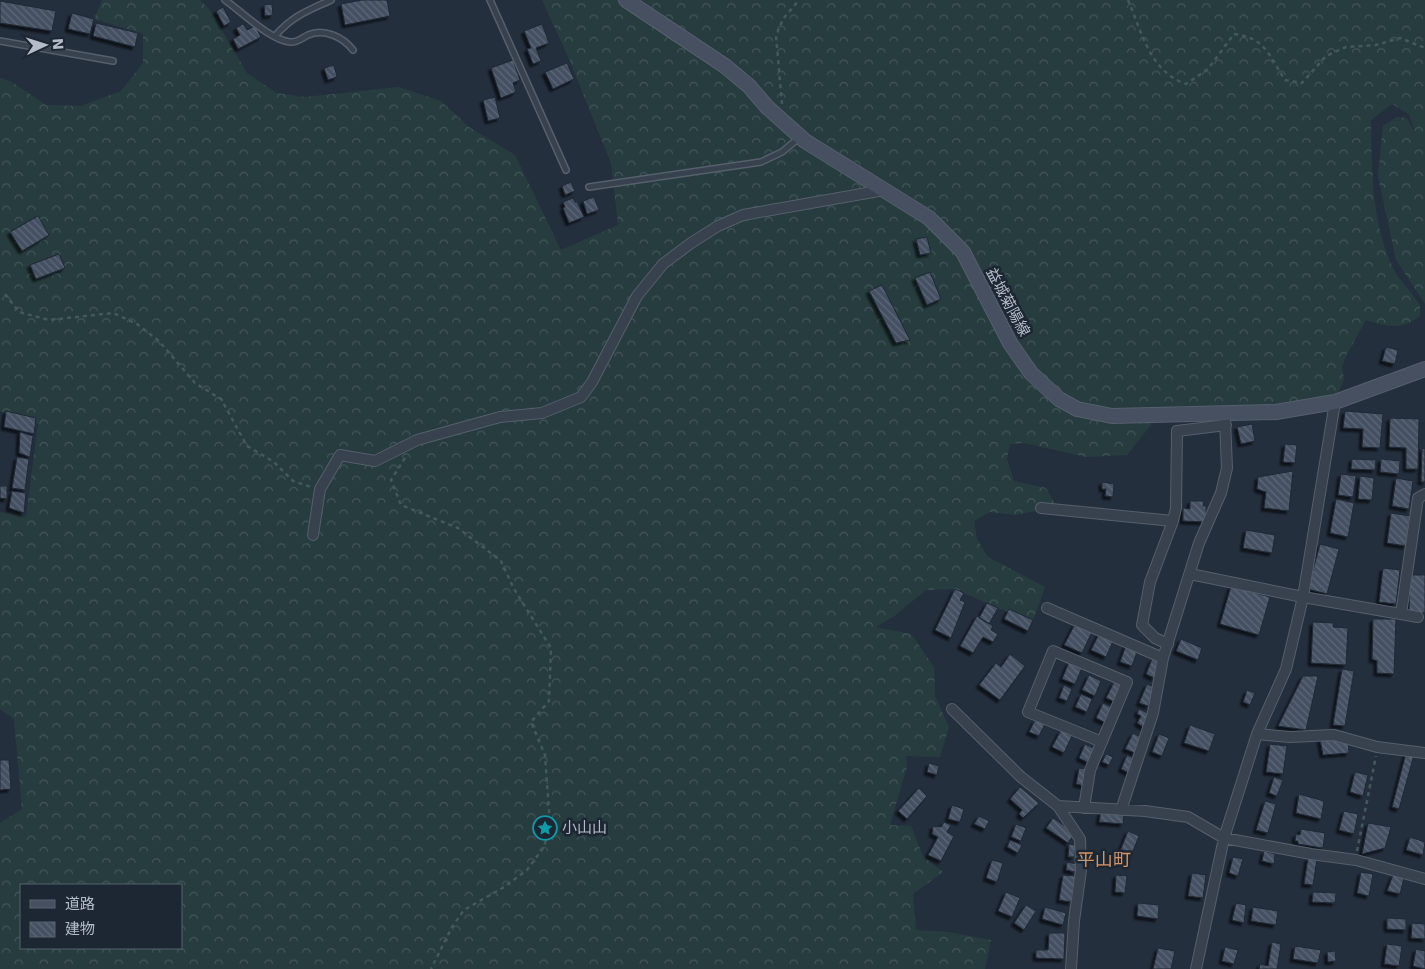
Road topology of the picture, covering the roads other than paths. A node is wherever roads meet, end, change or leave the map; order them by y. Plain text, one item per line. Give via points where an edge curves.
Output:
1 (225, 0) edge
2 (331, 0) edge
3 (490, 0) edge
4 (626, 0) edge
5 (275, 36) junction
6 (0, 41) edge
7 (353, 50) dead end
8 (113, 60) dead end
9 (800, 136) junction
10 (566, 170) dead end
11 (589, 187) dead end
12 (884, 190) junction
13 (1425, 368) edge
14 (1335, 402) junction
15 (1225, 420) junction
16 (1425, 494) edge
17 (1041, 508) dead end
18 (1173, 521) junction
19 (313, 535) dead end
20 (1190, 574) junction
21 (1303, 598) junction
22 (1047, 608) dead end
23 (1401, 614) junction
24 (1418, 617) dead end
25 (1168, 644) junction
26 (1163, 658) junction
27 (952, 709) dead end
28 (1257, 734) junction
29 (1102, 742) junction
30 (1425, 753) edge
31 (1058, 806) junction
32 (1084, 808) junction
33 (1121, 810) junction
34 (1224, 838) junction
35 (1425, 879) edge
36 (1071, 969) edge
37 (1196, 969) edge

1 - 5 lane
2 - 5 lane via 297,15
3 - 10 lane
4 - 9 main road, 益城菊陽線 via 725,66
5 - 7 lane via 296,42 310,34 329,34 345,41
6 - 8 lane
9 - 11 lane via 782,152 761,162
9 - 12 main road, 益城菊陽線
12 - 15 main road, 益城菊陽線 via 929,218 963,252 1010,343 1031,373 1059,399 1077,409 1112,416
12 - 19 street via 743,215 718,226 663,264 637,296 581,397 542,413 500,417 417,440 375,461 340,455 320,490
13 - 14 main road, 益城菊陽線
14 - 15 main road, 益城菊陽線
14 - 21 street
15 - 18 street via 1177,431
15 - 20 street via 1227,468 1221,493 1199,543
16 - 23 street via 1418,498
17 - 18 street
18 - 25 street via 1150,582 1142,624 1155,638
20 - 21 street
20 - 25 street
21 - 23 street
21 - 28 street via 1286,669
22 - 26 street
23 - 24 street
25 - 26 street
26 - 33 street via 1153,713
27 - 31 street via 1021,777
28 - 30 street via 1290,737 1334,735 1377,747
28 - 34 street
29 - 29 street via 1127,682 1054,651 1028,712
29 - 32 street via 1090,770
31 - 32 street
31 - 36 street via 1080,839 1081,870
32 - 33 street
33 - 34 street via 1188,817
34 - 35 street via 1356,860
34 - 37 street

